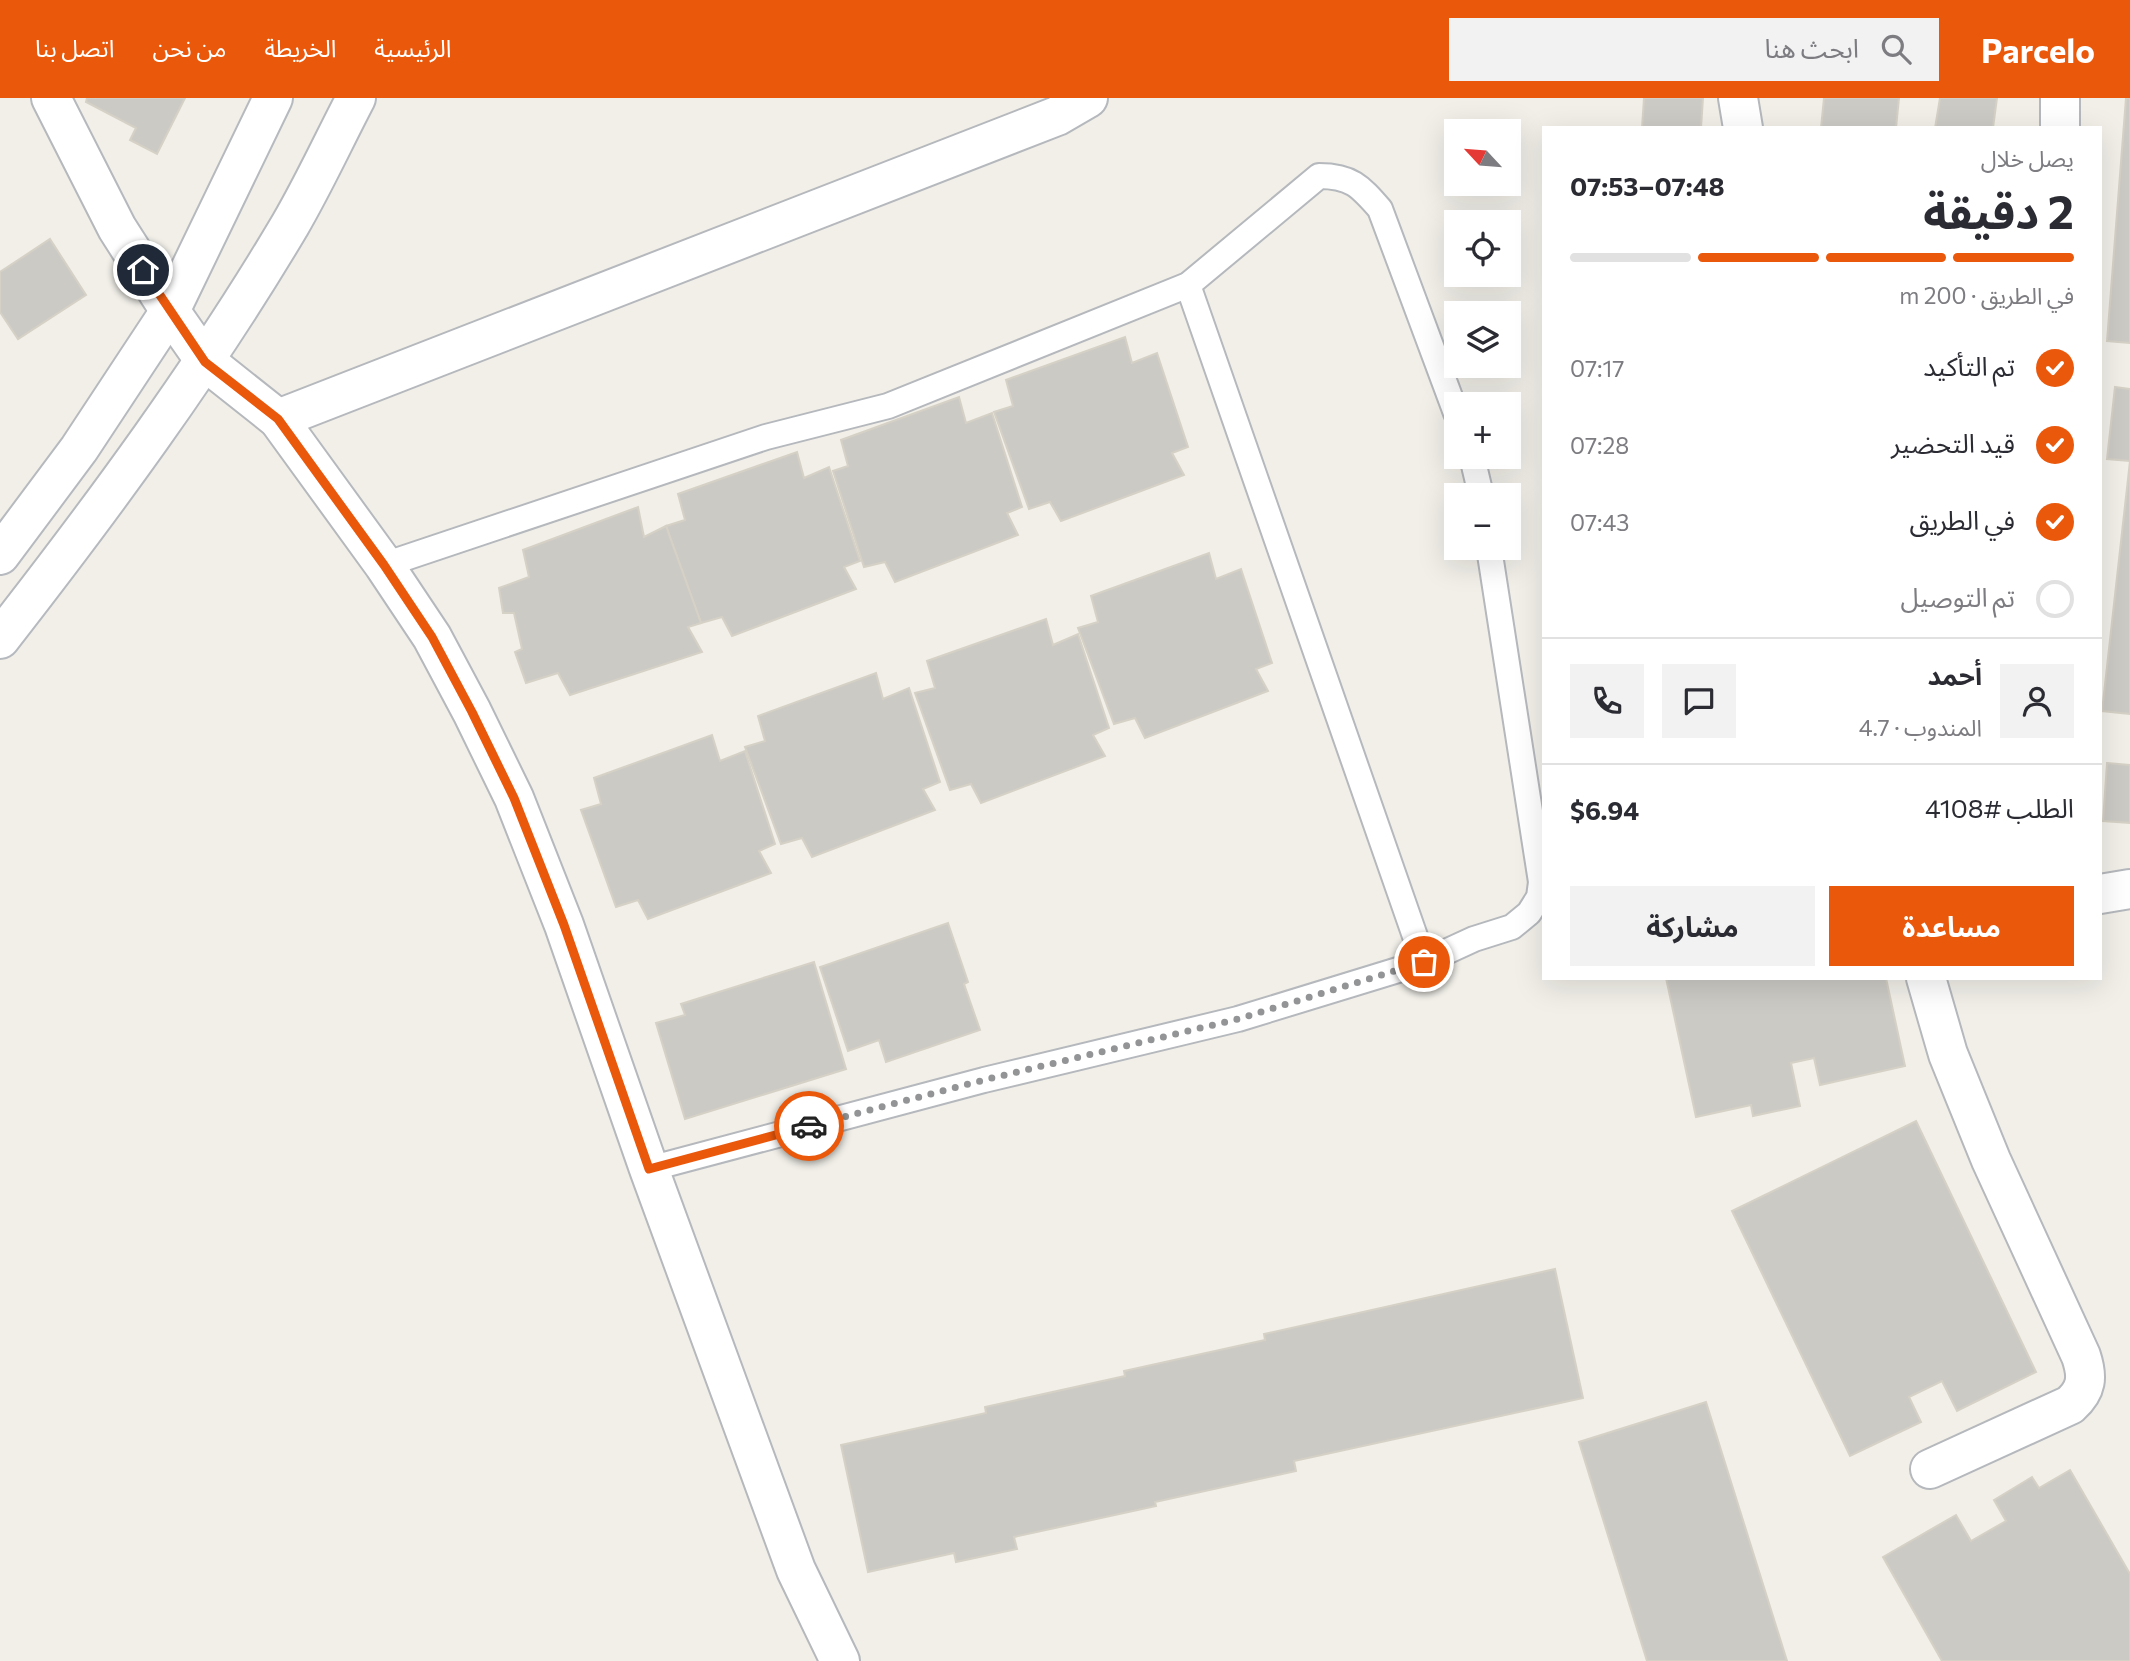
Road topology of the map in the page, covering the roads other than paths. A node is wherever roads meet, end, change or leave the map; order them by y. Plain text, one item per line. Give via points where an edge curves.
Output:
1 (51, 98) edge
2 (273, 98) edge
3 (356, 98) edge
4 (1088, 98) edge
5 (1738, 98) edge
6 (2060, 98) edge
7 (1743, 126) edge
8 (2060, 126) edge
9 (1188, 285) junction
10 (170, 311) junction
11 (205, 362) junction
12 (1448, 392) edge
13 (278, 419) junction
14 (0, 555) edge
15 (1491, 560) edge
16 (384, 565) junction
17 (0, 639) edge
18 (2130, 889) edge
19 (2102, 894) edge
20 (1424, 962) junction
21 (1927, 980) edge
22 (649, 1169) junction
23 (1930, 1469) dead end
24 (840, 1661) edge

1 - 10 street via 117,228
2 - 10 street
3 - 11 street via 291,224
4 - 13 street via 1057,116
5 - 7 street
6 - 8 street
9 - 12 lane via 1319,176 1339,176 1362,188 1380,209
9 - 16 lane via 888,406 766,437
9 - 20 lane
10 - 11 street
10 - 14 street via 79,449
11 - 13 street
11 - 17 street
13 - 16 street
15 - 20 lane via 1541,882 1539,897 1512,927
16 - 22 street via 432,637 514,798 564,925
18 - 19 street
20 - 22 lane via 1238,1019 984,1080
21 - 23 street via 1948,1054 1991,1160 2085,1368 2081,1396 2070,1405
22 - 24 street via 796,1570

